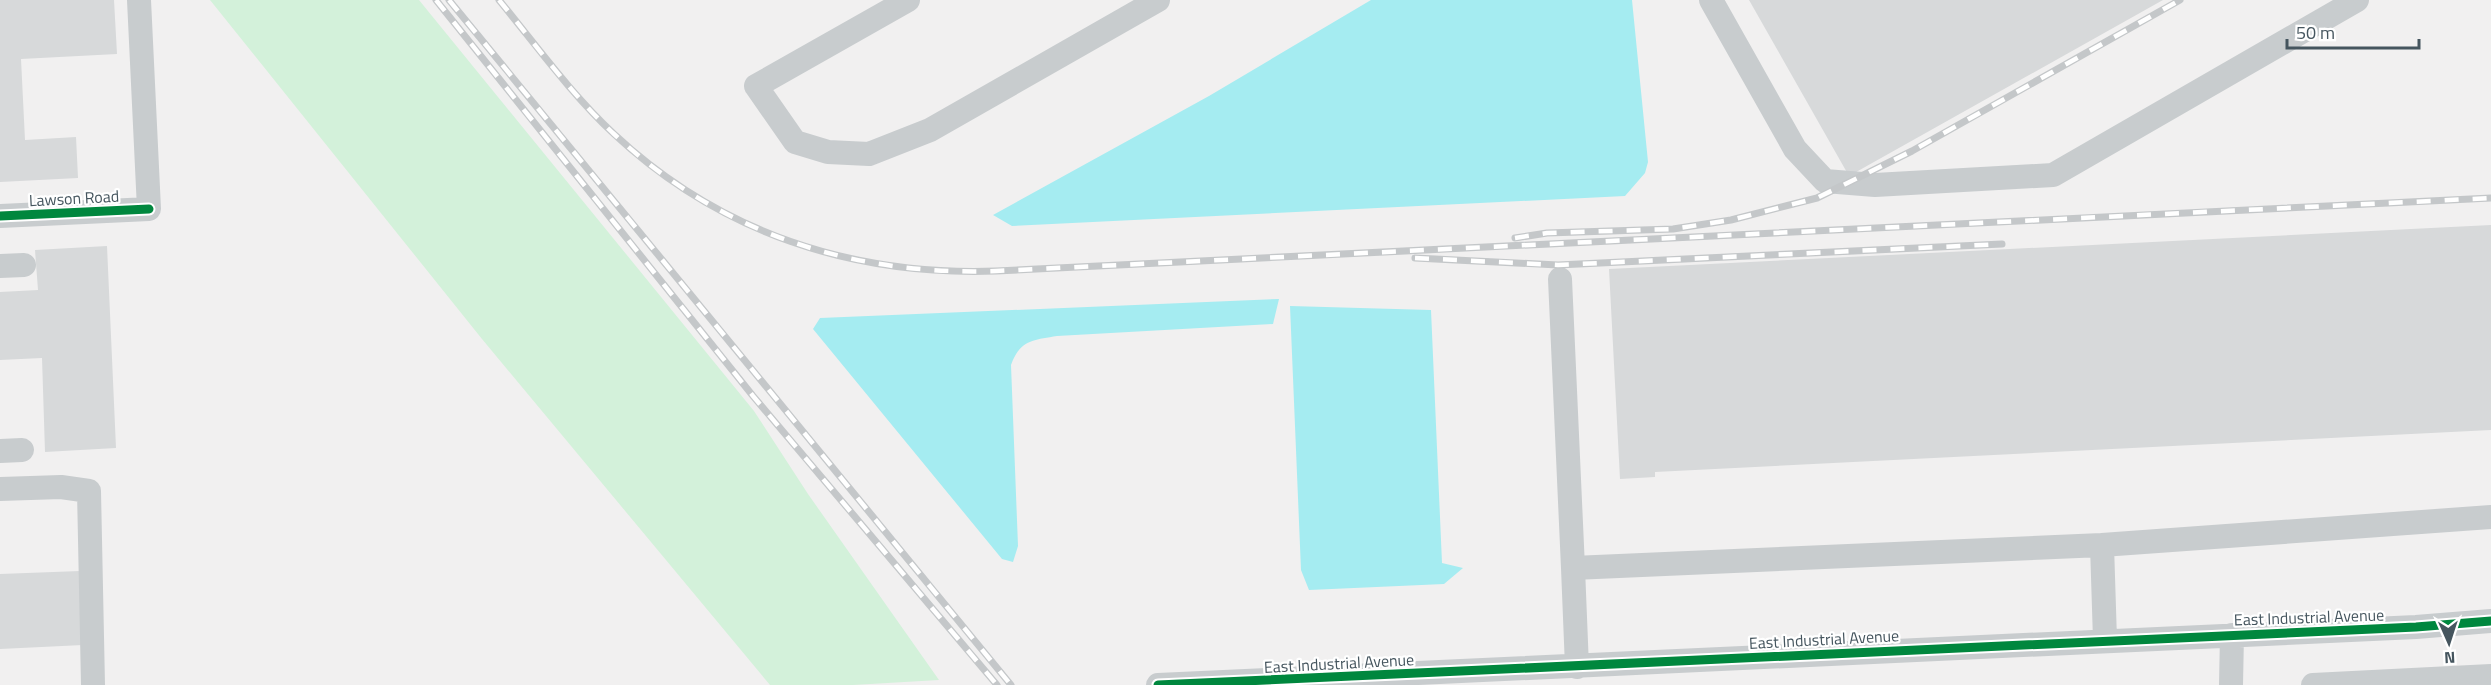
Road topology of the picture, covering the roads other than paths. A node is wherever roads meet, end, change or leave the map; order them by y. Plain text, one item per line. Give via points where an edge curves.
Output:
1 (139, 0) edge
2 (908, 0) edge
3 (1158, 0) edge
4 (1711, 0) edge
5 (2357, 0) edge
6 (0, 216) edge
7 (24, 265) dead end
8 (0, 266) edge
9 (1560, 279) dead end
10 (0, 489) edge
11 (2491, 517) edge
12 (2102, 545) junction
13 (1573, 568) junction
14 (2491, 621) edge
15 (2232, 635) junction
16 (2105, 640) junction
17 (1577, 667) junction
18 (2491, 676) edge
19 (93, 685) edge
20 (1158, 685) edge
21 (2232, 685) edge
22 (2313, 685) edge

1 - 6 street, Lawson Road via 149,209
2 - 3 street via 756,86 795,142 828,152 869,154 930,130
4 - 5 street via 1795,149 1825,181 1875,186 2053,175
7 - 8 street
9 - 13 street
10 - 19 street via 61,487 89,491
11 - 12 street
12 - 13 street
12 - 16 street
13 - 17 street
14 - 15 street, East Industrial Avenue
15 - 16 street, East Industrial Avenue
15 - 21 street
16 - 17 street, East Industrial Avenue
17 - 20 street, East Industrial Avenue
18 - 22 street

